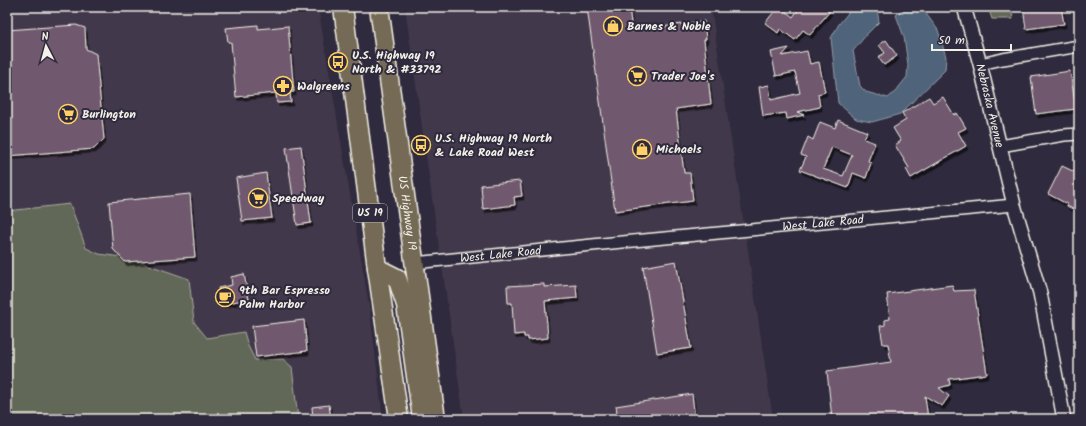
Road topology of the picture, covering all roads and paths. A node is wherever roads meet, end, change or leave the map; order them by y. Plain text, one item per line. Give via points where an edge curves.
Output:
1 (343, 7) edge
2 (379, 7) edge
3 (964, 7) edge
4 (1079, 46) edge
5 (980, 64) junction
6 (1079, 134) edge
7 (1000, 146) junction
8 (1014, 205) junction
9 (414, 263) junction
10 (377, 268) junction
11 (398, 419) edge
12 (422, 419) edge
13 (436, 419) edge
14 (1064, 419) edge

1 - 10 highway, US 19
2 - 9 highway, US Highway 19
3 - 5 street, Nebraska Avenue
4 - 5 street
5 - 7 street, Nebraska Avenue
6 - 7 street
7 - 8 street, Nebraska Avenue
8 - 9 street, West Lake Road
8 - 14 street via 1040,293
9 - 13 highway, US Highway 19
10 - 11 highway, US 19
10 - 12 highway via 397,278 406,305

